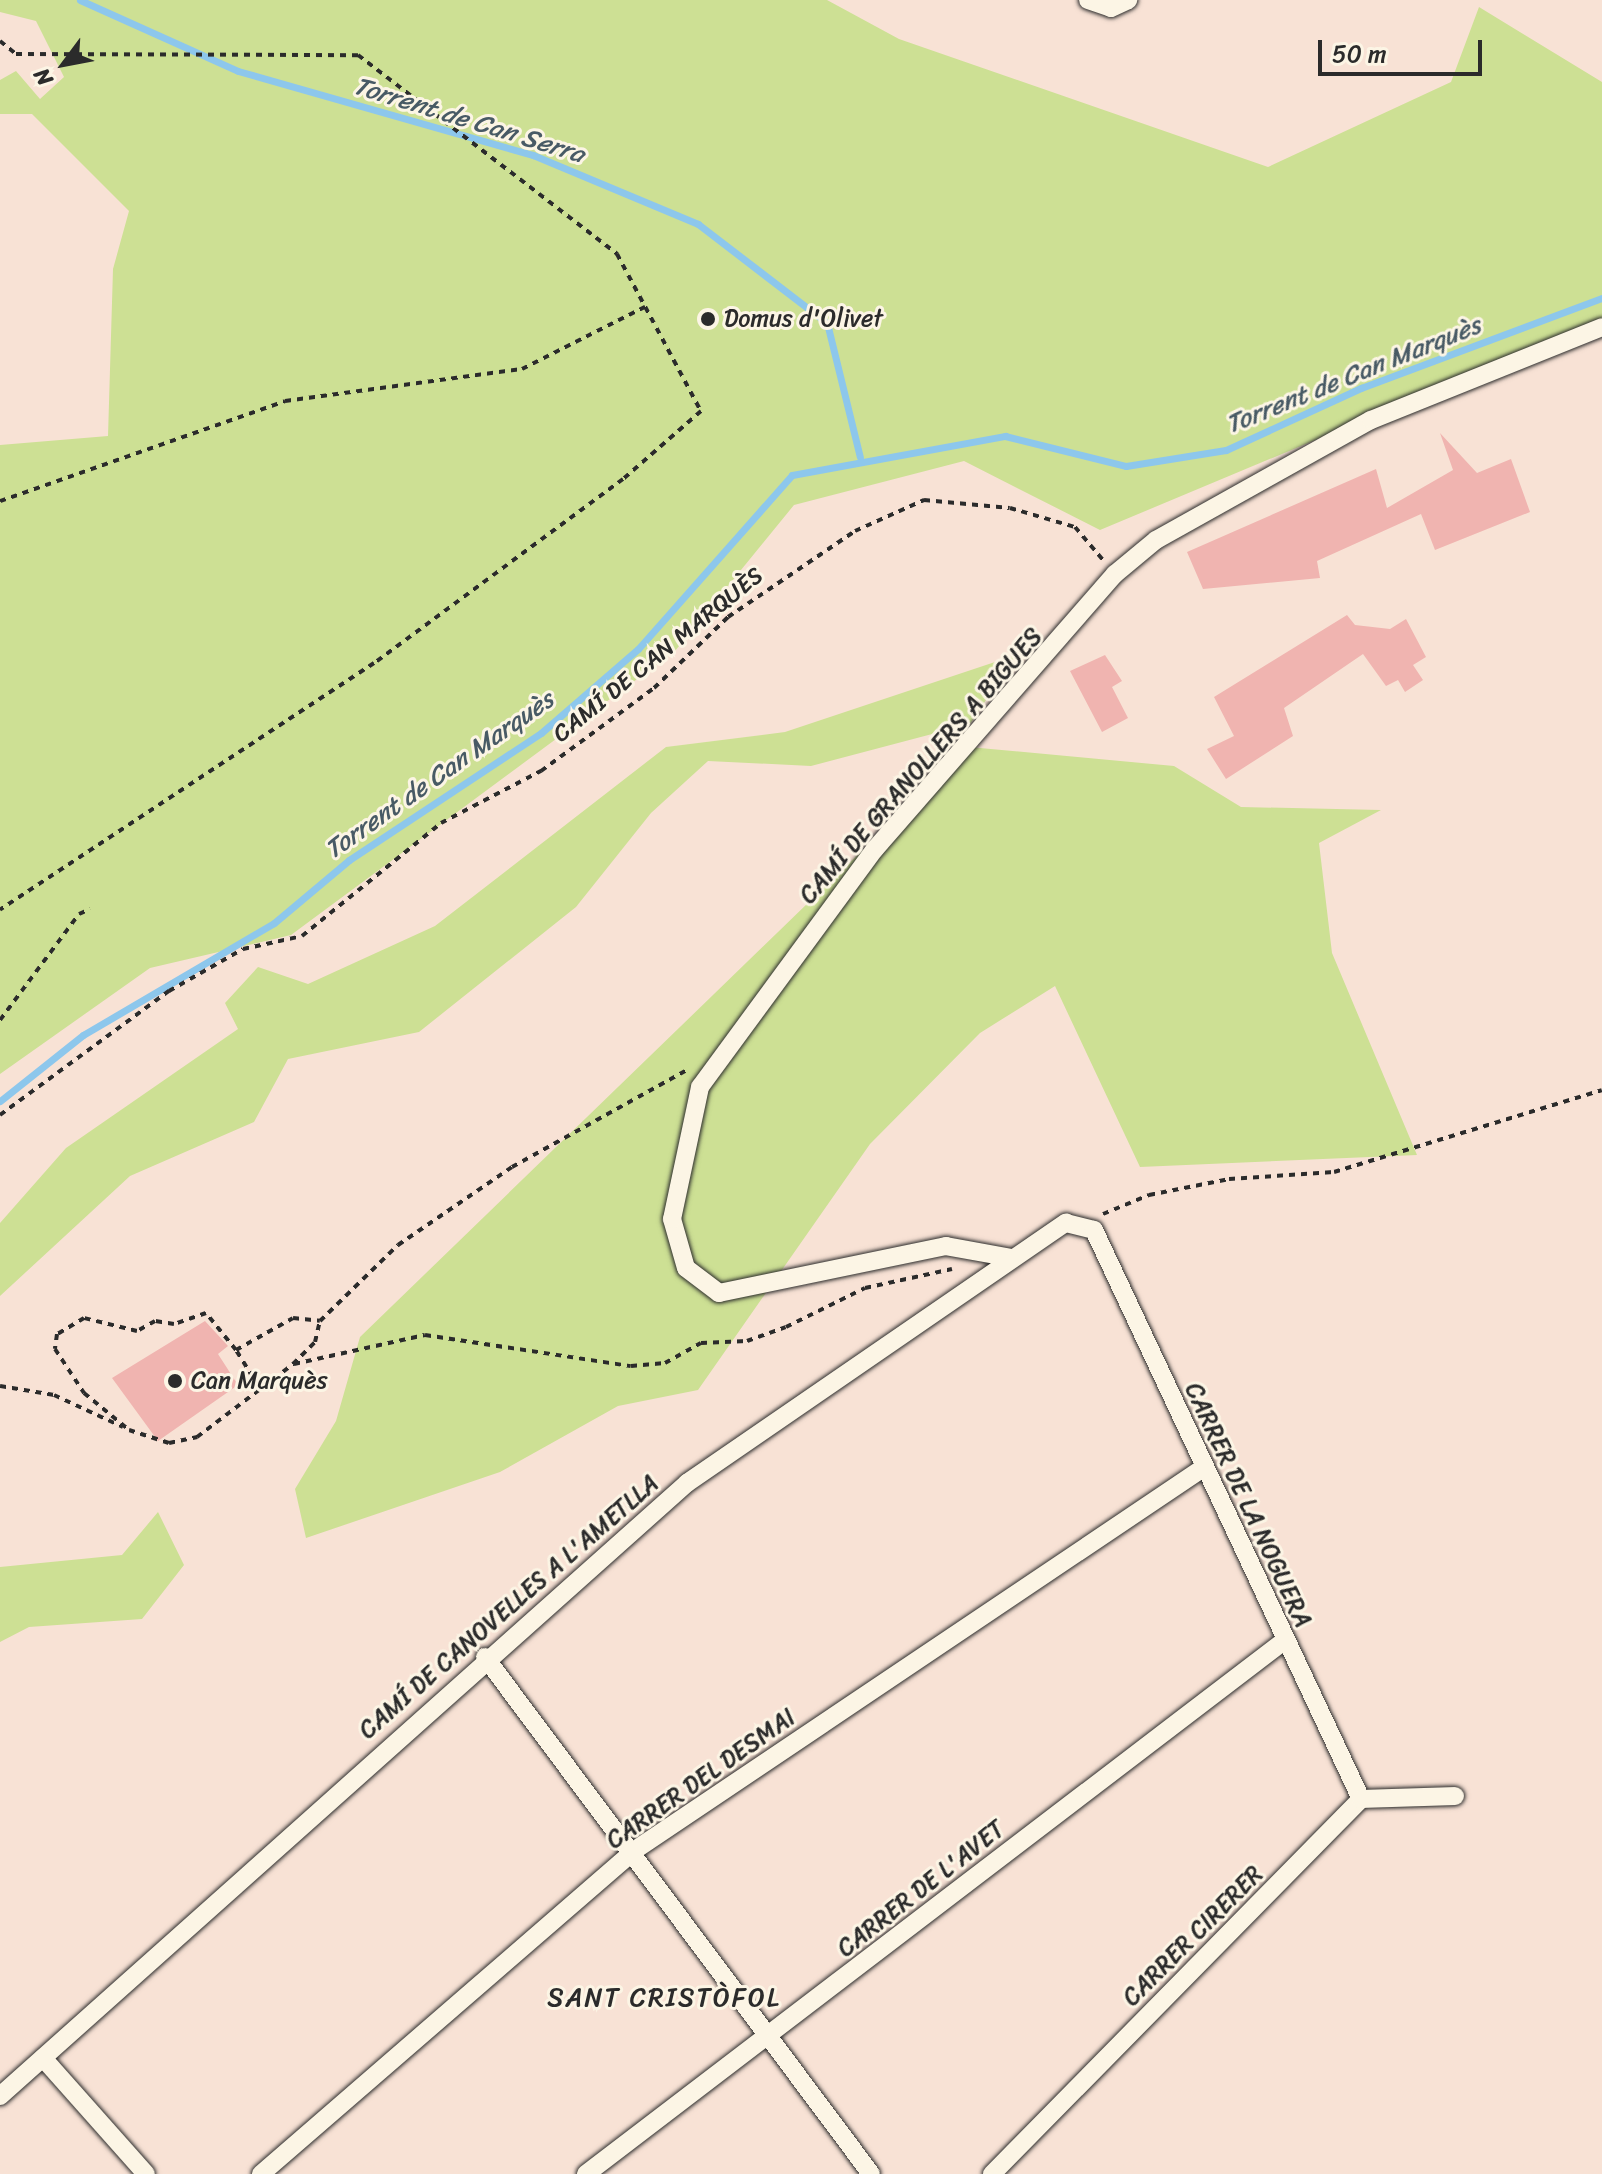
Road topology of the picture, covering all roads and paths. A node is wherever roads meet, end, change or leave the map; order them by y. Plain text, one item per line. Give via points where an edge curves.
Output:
1 (1088, 0) edge
2 (1128, 0) edge
3 (0, 41) edge
4 (645, 307) junction
5 (1602, 327) edge
6 (0, 501) edge
7 (1115, 574) junction
8 (90, 909) dead end
9 (0, 910) edge
10 (0, 1020) edge
11 (694, 1066) dead end
12 (1602, 1090) edge
13 (0, 1115) edge
14 (1088, 1226) junction
15 (989, 1249) junction
16 (1012, 1258) junction
17 (320, 1321) junction
18 (236, 1350) junction
19 (293, 1364) junction
20 (0, 1386) edge
21 (259, 1387) junction
22 (129, 1430) junction
23 (1203, 1468) junction
24 (1284, 1641) junction
25 (485, 1657) junction
26 (1455, 1796) dead end
27 (1361, 1799) junction
28 (635, 1850) junction
29 (771, 2035) junction
30 (43, 2058) junction
31 (0, 2096) edge
32 (146, 2174) edge
33 (261, 2174) edge
34 (586, 2174) edge
35 (871, 2174) edge
36 (992, 2174) edge

1 - 2 street via 1111,8
3 - 4 path via 16,54 358,55 617,254
4 - 6 path via 522,369 285,401
4 - 9 path via 701,411 623,479 374,663
5 - 7 street, CAMÍ DE GRANOLLERS A BIGUES via 1371,420 1156,540
7 - 13 path, CAMÍ DE CAN MARQUÈS via 1075,527 1010,508 924,500 855,531 739,609 654,688 541,771 441,823 302,936 243,949 169,991
7 - 15 street, CAMÍ DE GRANOLLERS A BIGUES via 875,849 727,1047 700,1087 675,1183 672,1219 686,1268 719,1293 895,1254
8 - 10 path via 79,914
11 - 17 path via 512,1167 398,1245
12 - 14 path via 1334,1172 1149,1195
14 - 16 street, CAMÍ DE CANOVELLES A L'AMETLLA via 1066,1223
14 - 23 street, CARRER DE LA NOGUERA
15 - 16 street, CAMÍ DE GRANOLLERS A BIGUES
15 - 19 path via 955,1268 865,1288 760,1337 701,1343 665,1363 631,1366 425,1335
16 - 25 street, CAMÍ DE CANOVELLES A L'AMETLLA via 687,1483
17 - 18 path via 293,1318
17 - 19 path via 315,1342
18 - 21 path
18 - 22 path via 206,1313 174,1324 155,1321 137,1331 99,1318 66,1324 55,1349 84,1393
19 - 21 path
20 - 22 path via 54,1395
21 - 22 path via 197,1437 169,1443
23 - 24 street, CARRER DE LA NOGUERA
23 - 28 street, CARRER DEL DESMAI
24 - 27 street, CARRER DE LA NOGUERA
24 - 29 street, CARRER DE L'AVET
25 - 28 street
25 - 30 street, CAMÍ DE CANOVELLES A L'AMETLLA
26 - 27 street
27 - 36 street, CARRER CIRERER
28 - 29 street
28 - 33 street, CARRER DEL DESMAI
29 - 34 street, CARRER DE L'AVET
29 - 35 street
30 - 31 street, CAMÍ DE CANOVELLES A L'AMETLLA
30 - 32 street

